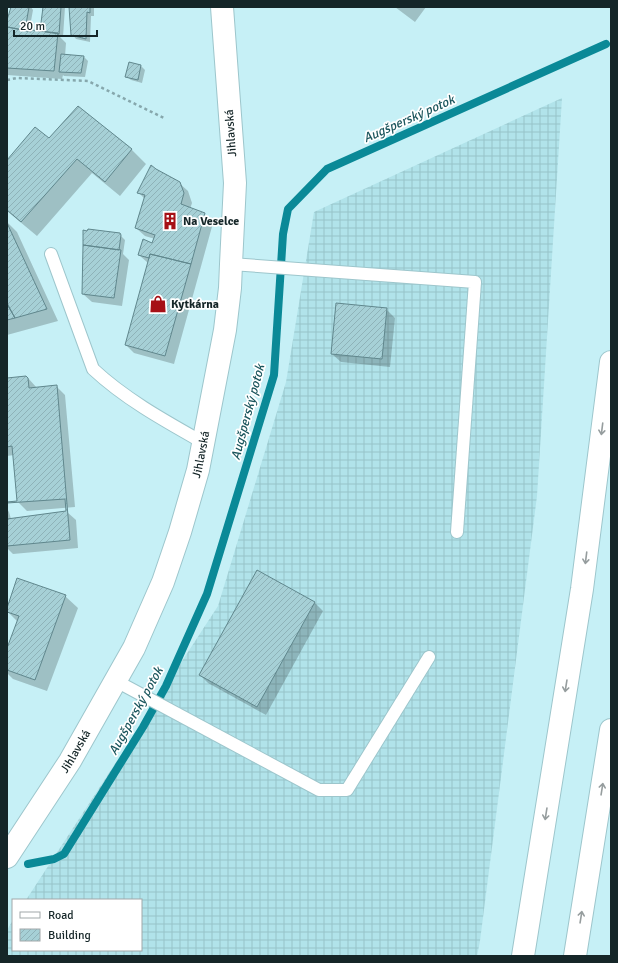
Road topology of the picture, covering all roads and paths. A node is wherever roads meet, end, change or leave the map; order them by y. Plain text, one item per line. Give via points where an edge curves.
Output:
1 (222, 7) edge
2 (7, 80) edge
3 (164, 118) dead end
4 (51, 254) dead end
5 (231, 264) junction
6 (611, 362) edge
7 (204, 443) junction
8 (457, 532) dead end
9 (429, 657) dead end
10 (116, 682) junction
11 (611, 730) edge
12 (7, 857) edge
13 (523, 956) edge
14 (575, 956) edge

1 - 5 main road, Jihlavská via 235,183
2 - 3 path via 17,78 88,81
4 - 7 lane via 93,369 151,412
5 - 7 main road, Jihlavská via 225,330
5 - 8 lane via 475,282
6 -> 13 main road via 582,589
7 - 10 main road, Jihlavská via 184,518 163,582
9 - 10 lane via 347,790 319,790
10 - 12 main road, Jihlavská via 70,761
14 -> 11 main road

